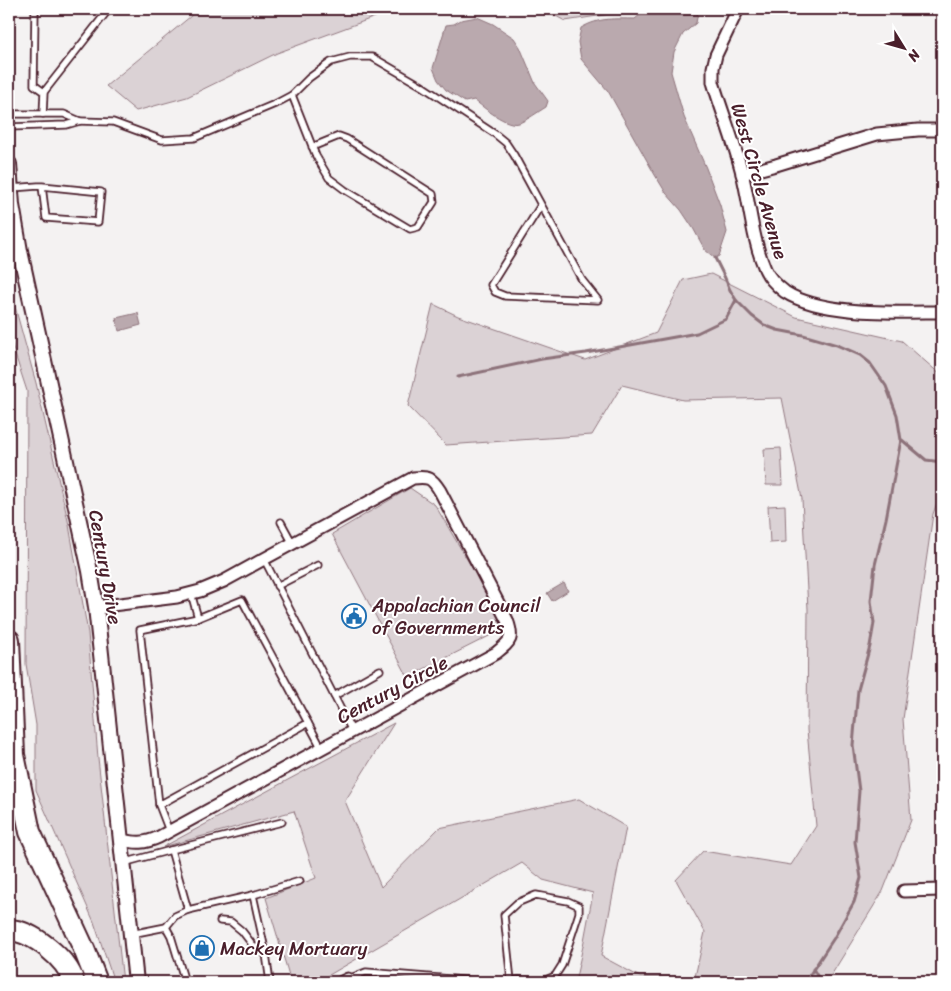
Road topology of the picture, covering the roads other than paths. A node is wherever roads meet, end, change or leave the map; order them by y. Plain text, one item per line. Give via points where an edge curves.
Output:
1 (35, 9) edge
2 (109, 9) edge
3 (738, 9) edge
4 (44, 92) junction
5 (292, 95) junction
6 (9, 114) edge
7 (43, 114) junction
8 (80, 120) junction
9 (9, 127) edge
10 (942, 130) edge
11 (312, 147) junction
12 (9, 164) edge
13 (742, 174) junction
14 (42, 186) junction
15 (10, 188) edge
16 (541, 205) junction
17 (942, 312) edge
18 (281, 522) dead end
19 (293, 544) junction
20 (264, 559) junction
21 (318, 565) dead end
22 (277, 586) junction
23 (191, 593) junction
24 (96, 607) junction
25 (198, 618) junction
26 (9, 640) edge
27 (380, 670) dead end
28 (334, 696) junction
29 (308, 723) junction
30 (352, 731) junction
31 (321, 747) junction
32 (158, 805) junction
33 (282, 822) dead end
34 (169, 831) junction
35 (120, 840) junction
36 (171, 850) junction
37 (123, 863) junction
38 (300, 881) dead end
39 (942, 890) edge
40 (904, 891) dead end
41 (253, 894) junction
42 (188, 910) junction
43 (220, 921) dead end
44 (166, 927) junction
45 (9, 930) edge
46 (131, 934) junction
47 (266, 954) junction
48 (345, 980) edge
49 (512, 981) edge
50 (74, 982) edge
51 (97, 982) edge
52 (136, 982) edge
53 (185, 982) edge
54 (270, 982) edge
55 (488, 982) edge
56 (503, 982) edge

1 - 4 lane via 34,85
2 - 4 lane
3 - 13 street, West Circle Avenue via 716,55 713,82
4 - 7 lane
5 - 8 lane via 194,138 162,140 113,122
5 - 11 lane
5 - 16 lane via 308,78 331,62 350,57 372,57 422,86 506,143
6 - 7 lane
7 - 8 lane via 64,114
8 - 9 lane via 66,125
10 - 13 street via 877,134
11 - 11 lane via 329,178 410,229 418,227 434,202 432,194 339,136
12 - 15 street, Century Drive
13 - 17 street, West Circle Avenue via 758,250 772,280 784,291 814,304 836,308
14 - 14 lane via 101,192 98,222 46,218
14 - 15 lane
15 - 24 street, Century Drive via 20,251
16 - 16 lane via 582,280 598,300 505,296 495,292 491,285
18 - 19 lane
19 - 20 street, Century Circle
19 - 30 street, Century Circle via 413,478 428,478 440,491 511,631 511,639 496,653
20 - 22 lane
20 - 23 street, Century Circle
21 - 22 lane
22 - 28 lane
23 - 24 street, Century Circle
23 - 25 lane
24 - 35 street, Century Drive
25 - 29 lane via 242,600
25 - 32 lane via 140,630
26 - 51 highway via 14,755 30,832
27 - 28 lane
28 - 30 lane
29 - 31 lane
29 - 32 lane
30 - 31 street, Century Circle
31 - 34 street, Century Circle
32 - 34 lane
33 - 36 lane
34 - 35 street, Century Circle via 149,842
35 - 37 street, Century Drive
36 - 37 lane
36 - 42 lane
37 - 46 street, Century Drive
38 - 41 lane
39 - 40 street
41 - 42 lane
41 - 47 lane
42 - 44 lane via 175,916
43 - 47 lane via 231,922 255,948
44 - 46 lane
44 - 53 lane via 174,935
45 - 50 highway via 32,936 58,956
46 - 52 street, Century Drive
47 - 54 lane
48 - 55 lane via 366,972
49 - 49 lane via 541,982 555,976 562,964 579,906 568,900 536,895 517,903 504,914
49 - 56 lane

